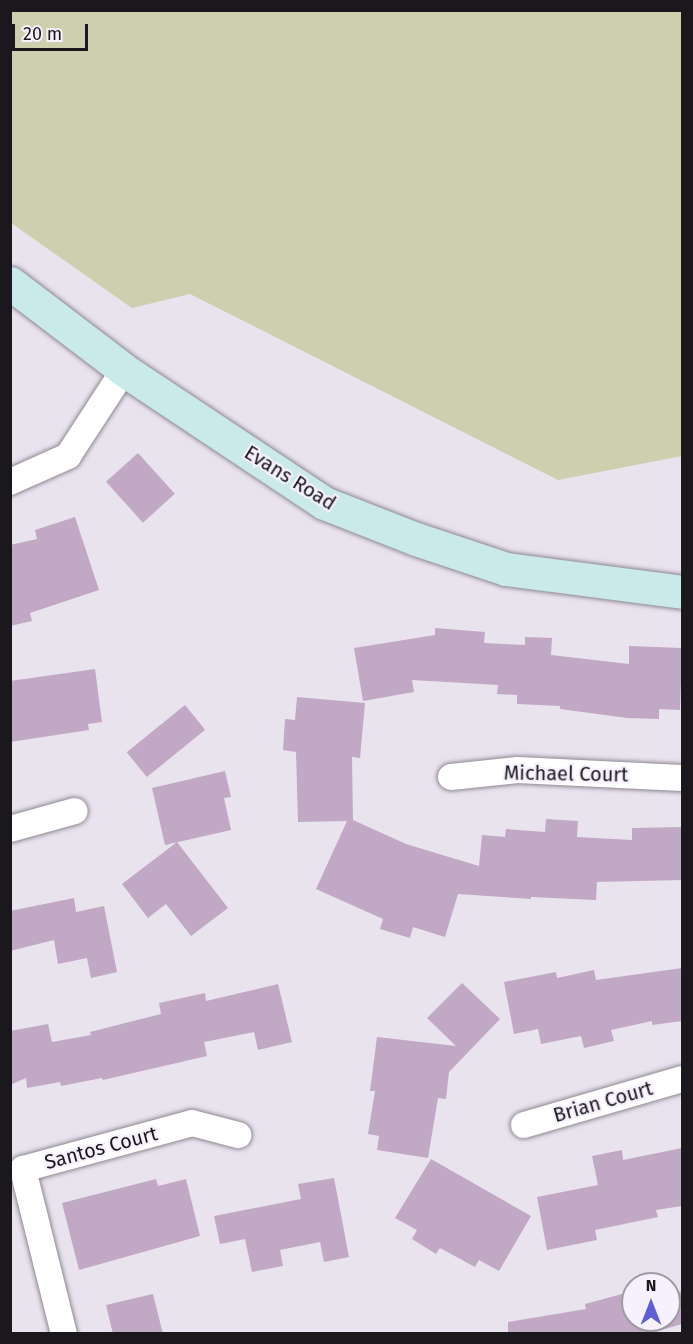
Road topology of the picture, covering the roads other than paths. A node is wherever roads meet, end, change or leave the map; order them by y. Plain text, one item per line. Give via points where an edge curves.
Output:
1 (10, 283) edge
2 (124, 370) junction
3 (10, 482) edge
4 (682, 592) edge
5 (451, 777) dead end
6 (682, 778) edge
7 (75, 811) dead end
8 (10, 830) edge
9 (682, 1079) edge
10 (524, 1125) dead end
11 (238, 1135) dead end
12 (64, 1334) edge

1 - 2 street, Evans Road
2 - 3 street via 68,456
2 - 4 street, Evans Road via 324,503 506,569
5 - 6 street, Michael Court via 518,770
7 - 8 street
9 - 10 street, Brian Court
11 - 12 street, Santos Court via 192,1123 23,1169

